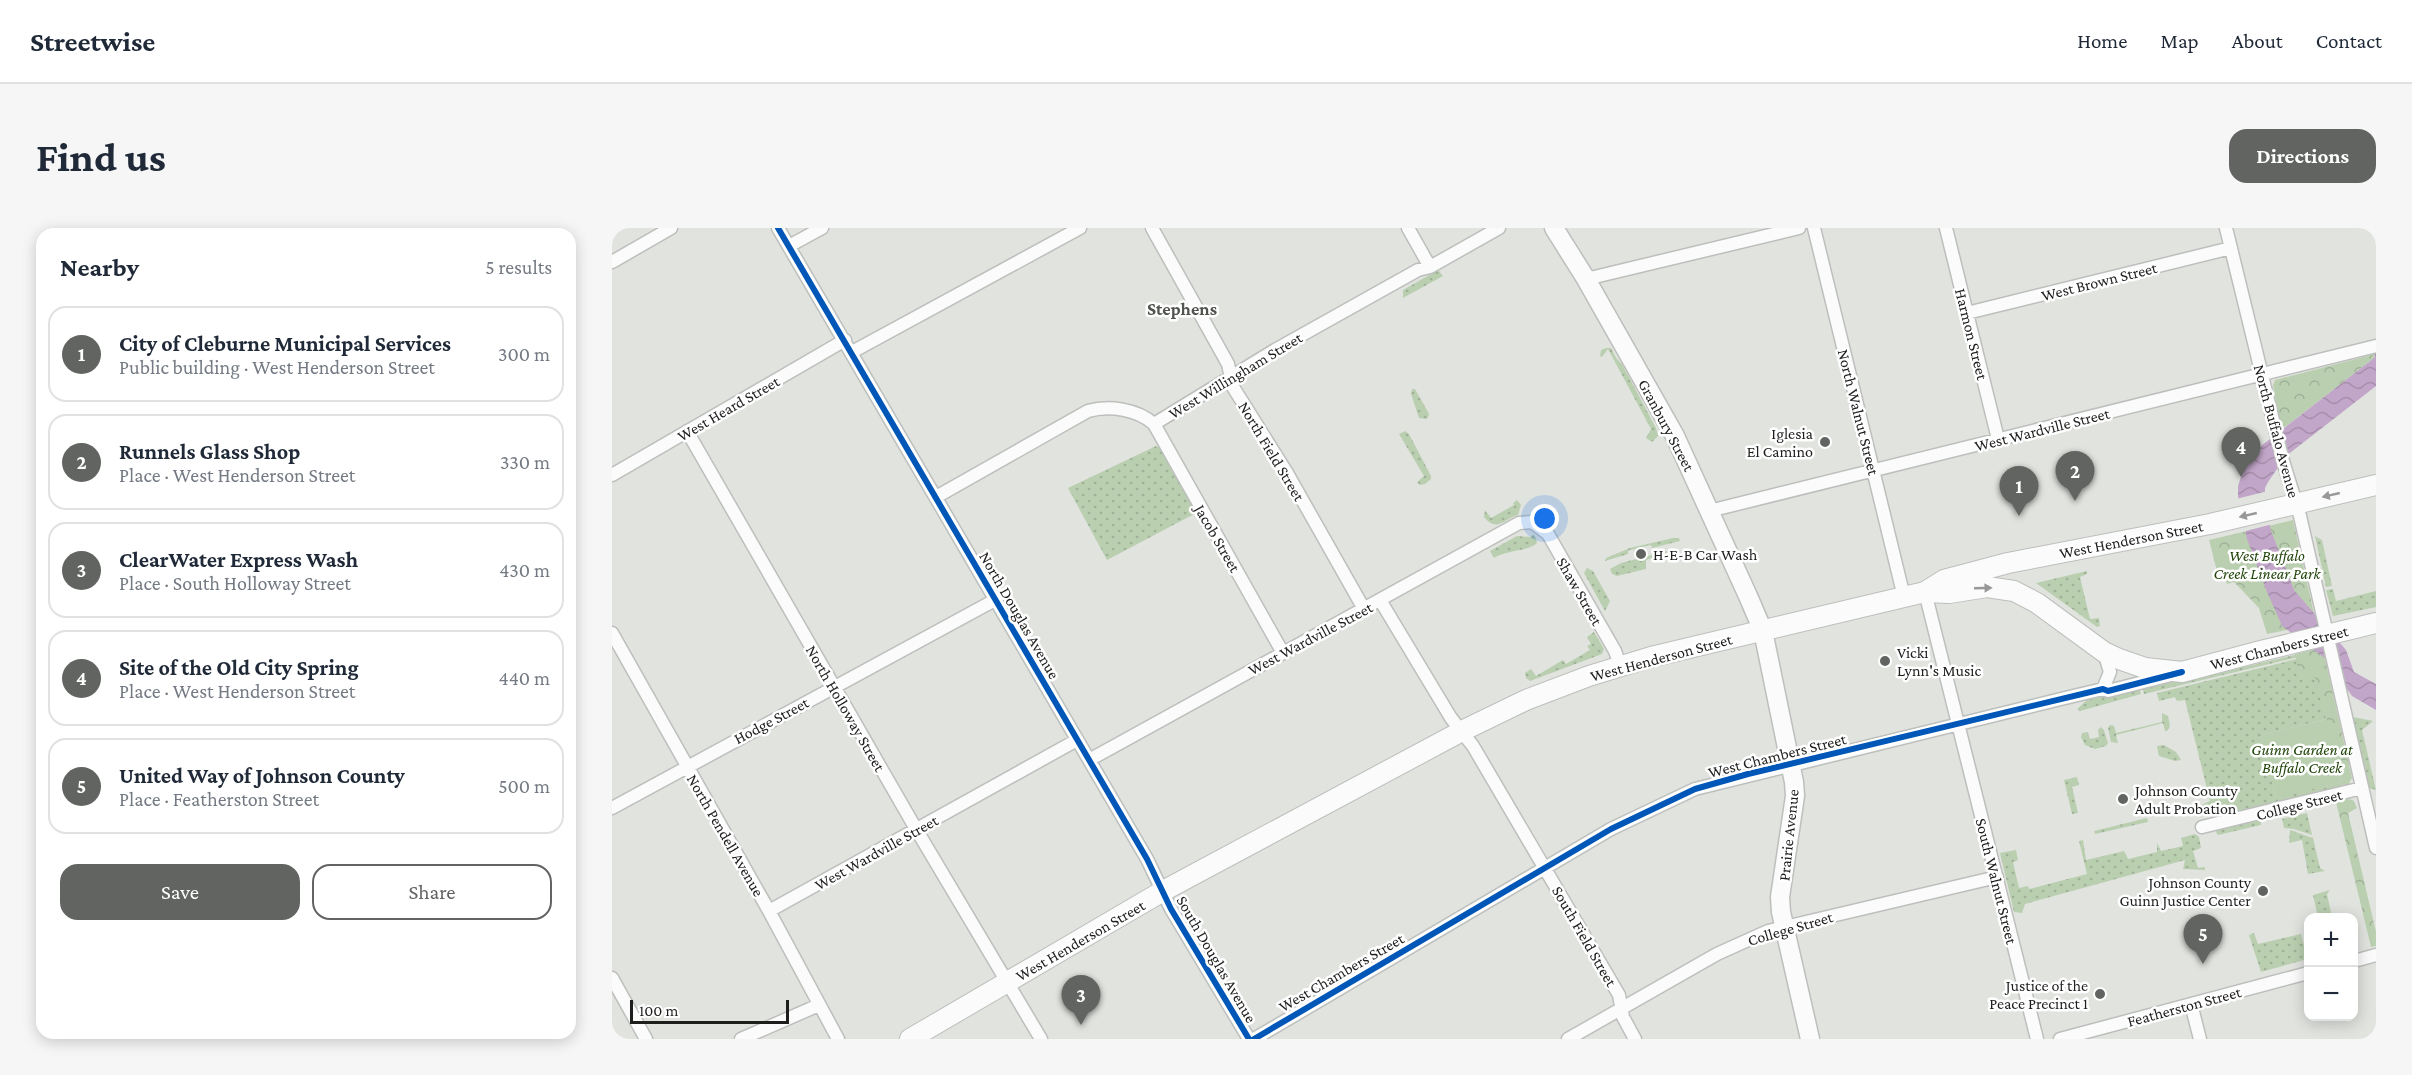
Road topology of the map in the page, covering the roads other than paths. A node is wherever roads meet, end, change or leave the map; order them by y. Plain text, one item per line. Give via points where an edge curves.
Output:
1 (672, 228) edge
2 (778, 228) edge
3 (822, 228) edge
4 (1080, 228) edge
5 (1152, 228) edge
6 (1408, 228) edge
7 (1499, 228) edge
8 (1554, 228) edge
9 (1799, 228) edge
10 (1814, 228) edge
11 (1946, 228) edge
12 (2226, 228) edge
13 (789, 246) junction
14 (2231, 248) junction
15 (612, 262) edge
16 (1430, 267) junction
17 (1586, 279) junction
18 (1967, 313) junction
19 (845, 340) junction
20 (2374, 347) edge
21 (852, 352) junction
22 (2262, 375) junction
23 (1232, 377) junction
24 (1154, 424) junction
25 (687, 431) junction
26 (1998, 439) junction
27 (1872, 470) junction
28 (612, 475) edge
29 (2376, 485) edge
30 (936, 497) junction
31 (2291, 504) junction
32 (1709, 511) junction
33 (1532, 522) joint
34 (1925, 592) junction
35 (1904, 597) junction
36 (995, 600) junction
37 (1380, 600) junction
38 (1364, 609) junction
39 (2376, 623) edge
40 (2329, 629) junction
41 (1763, 631) junction
42 (612, 633) edge
43 (2104, 652) junction
44 (1282, 653) junction
45 (1620, 665) junction
46 (2182, 672) junction
47 (834, 687) junction
48 (2103, 689) junction
49 (1957, 724) junction
50 (1462, 731) junction
51 (1077, 740) junction
52 (1089, 760) junction
53 (1791, 764) junction
54 (687, 766) junction
55 (2362, 788) junction
56 (612, 808) edge
57 (2202, 827) dead end
58 (916, 830) junction
59 (2376, 848) edge
60 (1546, 868) junction
61 (1997, 877) junction
62 (1163, 891) junction
63 (769, 911) junction
64 (1784, 927) junction
65 (2376, 955) edge
66 (2358, 960) edge
67 (2304, 974) edge
68 (612, 978) edge
69 (1008, 983) junction
70 (2191, 1004) junction
71 (819, 1005) junction
72 (1622, 1008) junction
73 (646, 1039) edge
74 (741, 1039) edge
75 (838, 1039) edge
76 (910, 1039) edge
77 (1041, 1039) edge
78 (1248, 1039) edge
79 (1254, 1039) edge
80 (1568, 1039) edge
81 (1635, 1039) edge
82 (1810, 1039) edge
83 (2037, 1039) edge
84 (2060, 1039) edge
85 (2200, 1039) edge

1 - 15 street
2 - 13 street
3 - 13 street
4 - 21 street
5 - 23 street, North Field Street
6 - 16 street
7 - 16 street, West Willingham Street
8 - 17 street, Granbury Street
9 - 17 street
10 - 27 street, North Walnut Street
11 - 18 street, Harmon Street
12 - 14 street, North Buffalo Avenue
13 - 19 street
14 - 18 street, West Brown Street
14 - 22 street, North Buffalo Avenue
16 - 23 street, West Willingham Street via 1418,270
17 - 32 street, Granbury Street via 1675,436
18 - 26 street, Harmon Street
19 - 21 street, North Douglas Avenue
19 - 25 street, West Heard Street
20 - 22 street, West Wardville Street
21 - 30 street, North Douglas Avenue
22 - 26 street, West Wardville Street
22 - 31 street, North Buffalo Avenue
23 - 24 street, West Willingham Street
23 - 38 street, North Field Street via 1233,387
24 - 30 street, West Willingham Street via 1147,418 1116,409 1088,411
24 - 44 street, Jacob Street
25 - 28 street, West Heard Street
25 - 47 street, North Holloway Street
26 - 27 street, West Wardville Street
27 - 32 street, West Wardville Street
27 - 35 street, North Walnut Street
29 -> 31 main road, West Henderson Street
30 - 36 street, North Douglas Avenue
31 -> 34 main road, West Henderson Street via 2210,524 2008,563 1944,580
31 - 40 street, North Buffalo Avenue
32 - 41 street, Granbury Street
33 - 37 street, West Wardville Street via 1519,523
33 - 45 street, Shaw Street via 1548,534
34 - 35 main road, West Henderson Street
34 -> 43 main road, West Chambers Street via 1987,587 2014,591
34 - 49 street
35 - 41 main road, West Henderson Street
36 - 47 street, Hodge Street
36 - 51 street, North Douglas Avenue
37 - 38 street, West Wardville Street
37 - 50 street
38 - 44 street, West Wardville Street
39 - 40 main road, West Chambers Street
40 - 46 main road, West Chambers Street
40 - 55 street, North Buffalo Avenue
41 - 45 main road, West Henderson Street
41 - 53 street, Prairie Avenue
42 - 54 street, North Pendell Avenue
43 - 46 main road, West Chambers Street via 2145,668
43 - 48 street via 2110,672
44 - 52 street, West Wardville Street
45 - 50 main road, West Henderson Street via 1549,690
46 - 48 street, West Chambers Street via 2108,691
47 - 54 street, Hodge Street
47 - 58 street, North Holloway Street
48 - 49 street, West Chambers Street
49 - 53 street, West Chambers Street
49 - 61 street, South Walnut Street
50 - 60 street
50 - 62 main road, West Henderson Street
51 - 52 street, North Douglas Avenue
51 - 58 street, West Wardville Street
52 - 62 street, North Douglas Avenue
53 - 60 street, West Chambers Street via 1695,789 1641,813
53 - 64 street, Prairie Avenue via 1795,796 1780,897
54 - 56 street, Hodge Street
54 - 63 street, North Pendell Avenue
55 - 57 street, College Street
55 - 59 street, North Buffalo Avenue
58 - 63 street, West Wardville Street
58 - 69 street, North Holloway Street
60 - 72 street, South Field Street via 1619,995
60 - 79 street, West Chambers Street
61 - 64 street, College Street
61 - 83 street, South Walnut Street
62 - 69 main road, West Henderson Street
62 - 78 street, South Douglas Avenue
63 - 71 street, North Pendell Avenue
64 - 72 street, College Street via 1728,949
64 - 82 street, Prairie Avenue
65 - 66 street
67 - 70 street, Featherston Street
68 - 73 street
69 - 76 main road, West Henderson Street
69 - 77 street, North Holloway Street
70 - 84 street, Featherston Street
70 - 85 street
71 - 74 street
71 - 75 street, North Pendell Avenue
72 - 80 street, College Street
72 - 81 street, South Field Street

